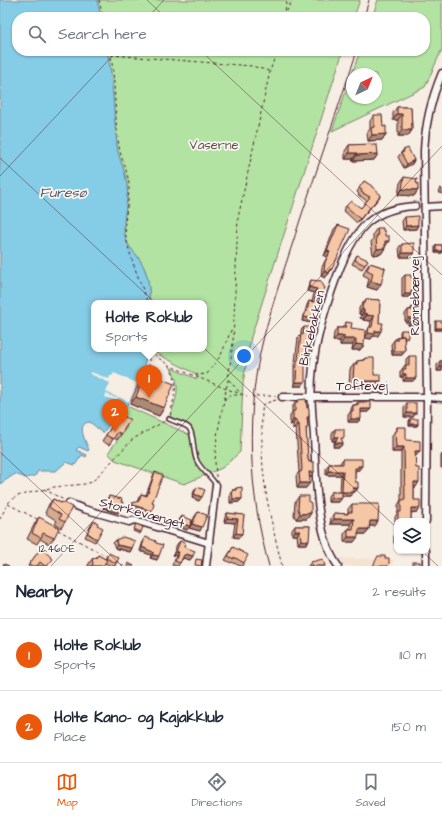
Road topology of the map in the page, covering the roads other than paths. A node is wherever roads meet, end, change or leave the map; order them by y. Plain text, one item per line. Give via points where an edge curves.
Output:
1 (442, 73) edge
2 (415, 206) dead end
3 (442, 206) edge
4 (425, 207) junction
5 (281, 397) road end
6 (312, 397) junction
7 (427, 397) junction
8 (442, 398) edge
9 (169, 419) road end
10 (216, 485) joint
11 (66, 502) edge
12 (426, 518) edge
13 (209, 543) junction
14 (426, 554) edge
15 (206, 566) edge
16 (338, 566) edge
17 (426, 566) edge

1 - 4 street, Rønnebærvej via 431,106 425,140
2 - 6 street, Birkebakken via 399,207 373,219 349,250 334,286 317,342
3 - 4 street
4 - 7 street, Rønnebærvej
5 - 6 street, Toftevej
6 - 7 street, Toftevej
6 - 16 street, Birkebakken via 316,483 321,523 325,540
7 - 8 street, Toftevej
7 - 12 street, Rønnebærvej
9 - 10 lane via 189,428 197,461
10 - 13 street
11 - 13 street, Storkevænget
13 - 15 street
14 - 17 street

